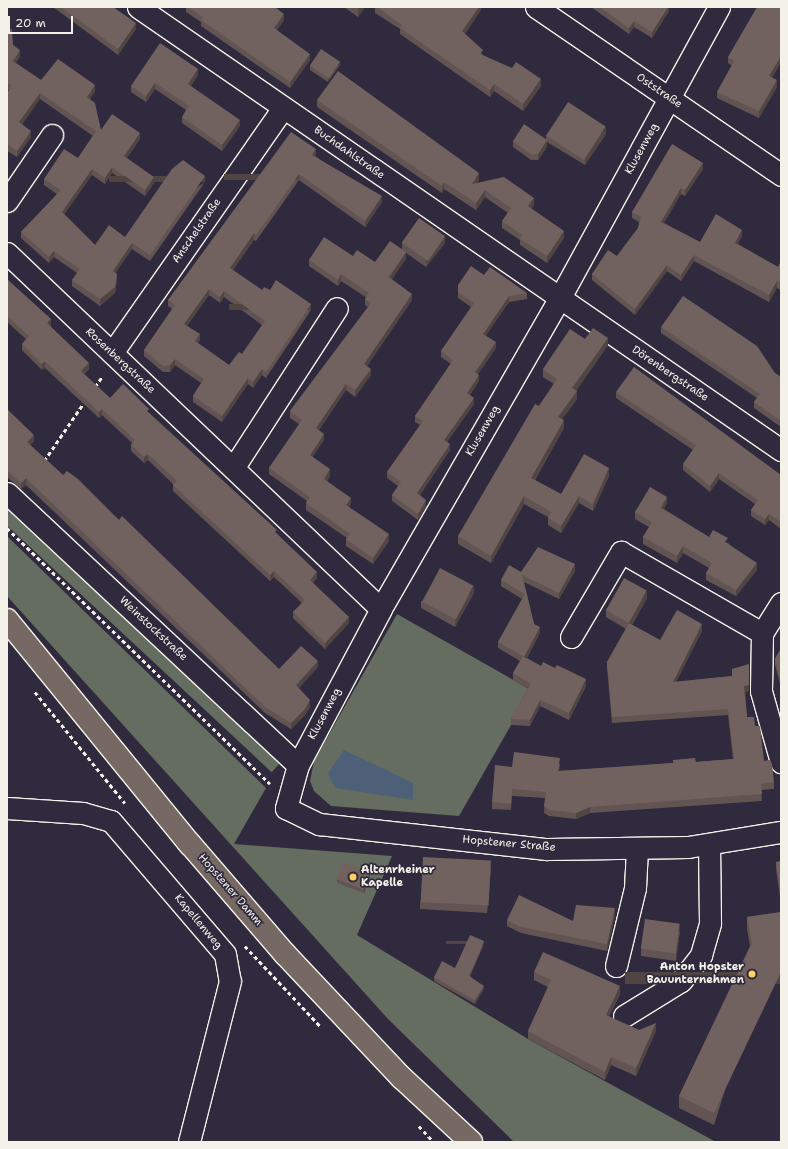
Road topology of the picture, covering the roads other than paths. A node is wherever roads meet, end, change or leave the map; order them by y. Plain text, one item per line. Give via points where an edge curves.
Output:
1 (138, 7) edge
2 (536, 7) edge
3 (719, 7) edge
4 (671, 98) junction
5 (283, 108) junction
6 (52, 135) dead end
7 (781, 175) edge
8 (7, 201) edge
9 (7, 253) edge
10 (560, 299) junction
11 (337, 308) dead end
12 (114, 355) junction
13 (781, 450) edge
14 (234, 467) junction
15 (7, 493) edge
16 (781, 603) edge
17 (382, 609) junction
18 (7, 620) edge
19 (762, 633) junction
20 (571, 637) dead end
21 (781, 762) edge
22 (298, 765) junction
23 (7, 808) edge
24 (781, 832) edge
25 (709, 844) junction
26 (636, 848) junction
27 (616, 966) dead end
28 (624, 1016) dead end
29 (189, 1142) edge
30 (471, 1142) edge

1 - 5 street, Buchdahlstraße
2 - 4 street, Oststraße
3 - 4 street, Klusenweg
4 - 7 street, Oststraße
4 - 10 street, Klusenweg
5 - 10 street, Buchdahlstraße
5 - 12 street, Anschelstraße
6 - 8 street
9 - 12 street, Rosenbergstraße
10 - 13 street, Dörenbergstraße
10 - 17 street, Klusenweg
11 - 14 street
12 - 14 street, Rosenbergstraße
14 - 17 street, Rosenbergstraße
15 - 22 street, Weinstockstraße
16 - 19 street
17 - 22 street, Klusenweg
18 - 30 main road, Hopstener Damm via 190,844 286,954 402,1078
19 - 20 street via 621,552
19 - 21 street via 761,691
22 - 26 street, Hopstener Straße via 286,808 319,824 547,849
23 - 29 street, Kapellenweg via 83,813 111,821 225,954 230,981
24 - 25 street, Hopstener Straße
25 - 26 street, Hopstener Straße
25 - 28 street via 710,923 701,955 681,981
26 - 27 street via 636,888

